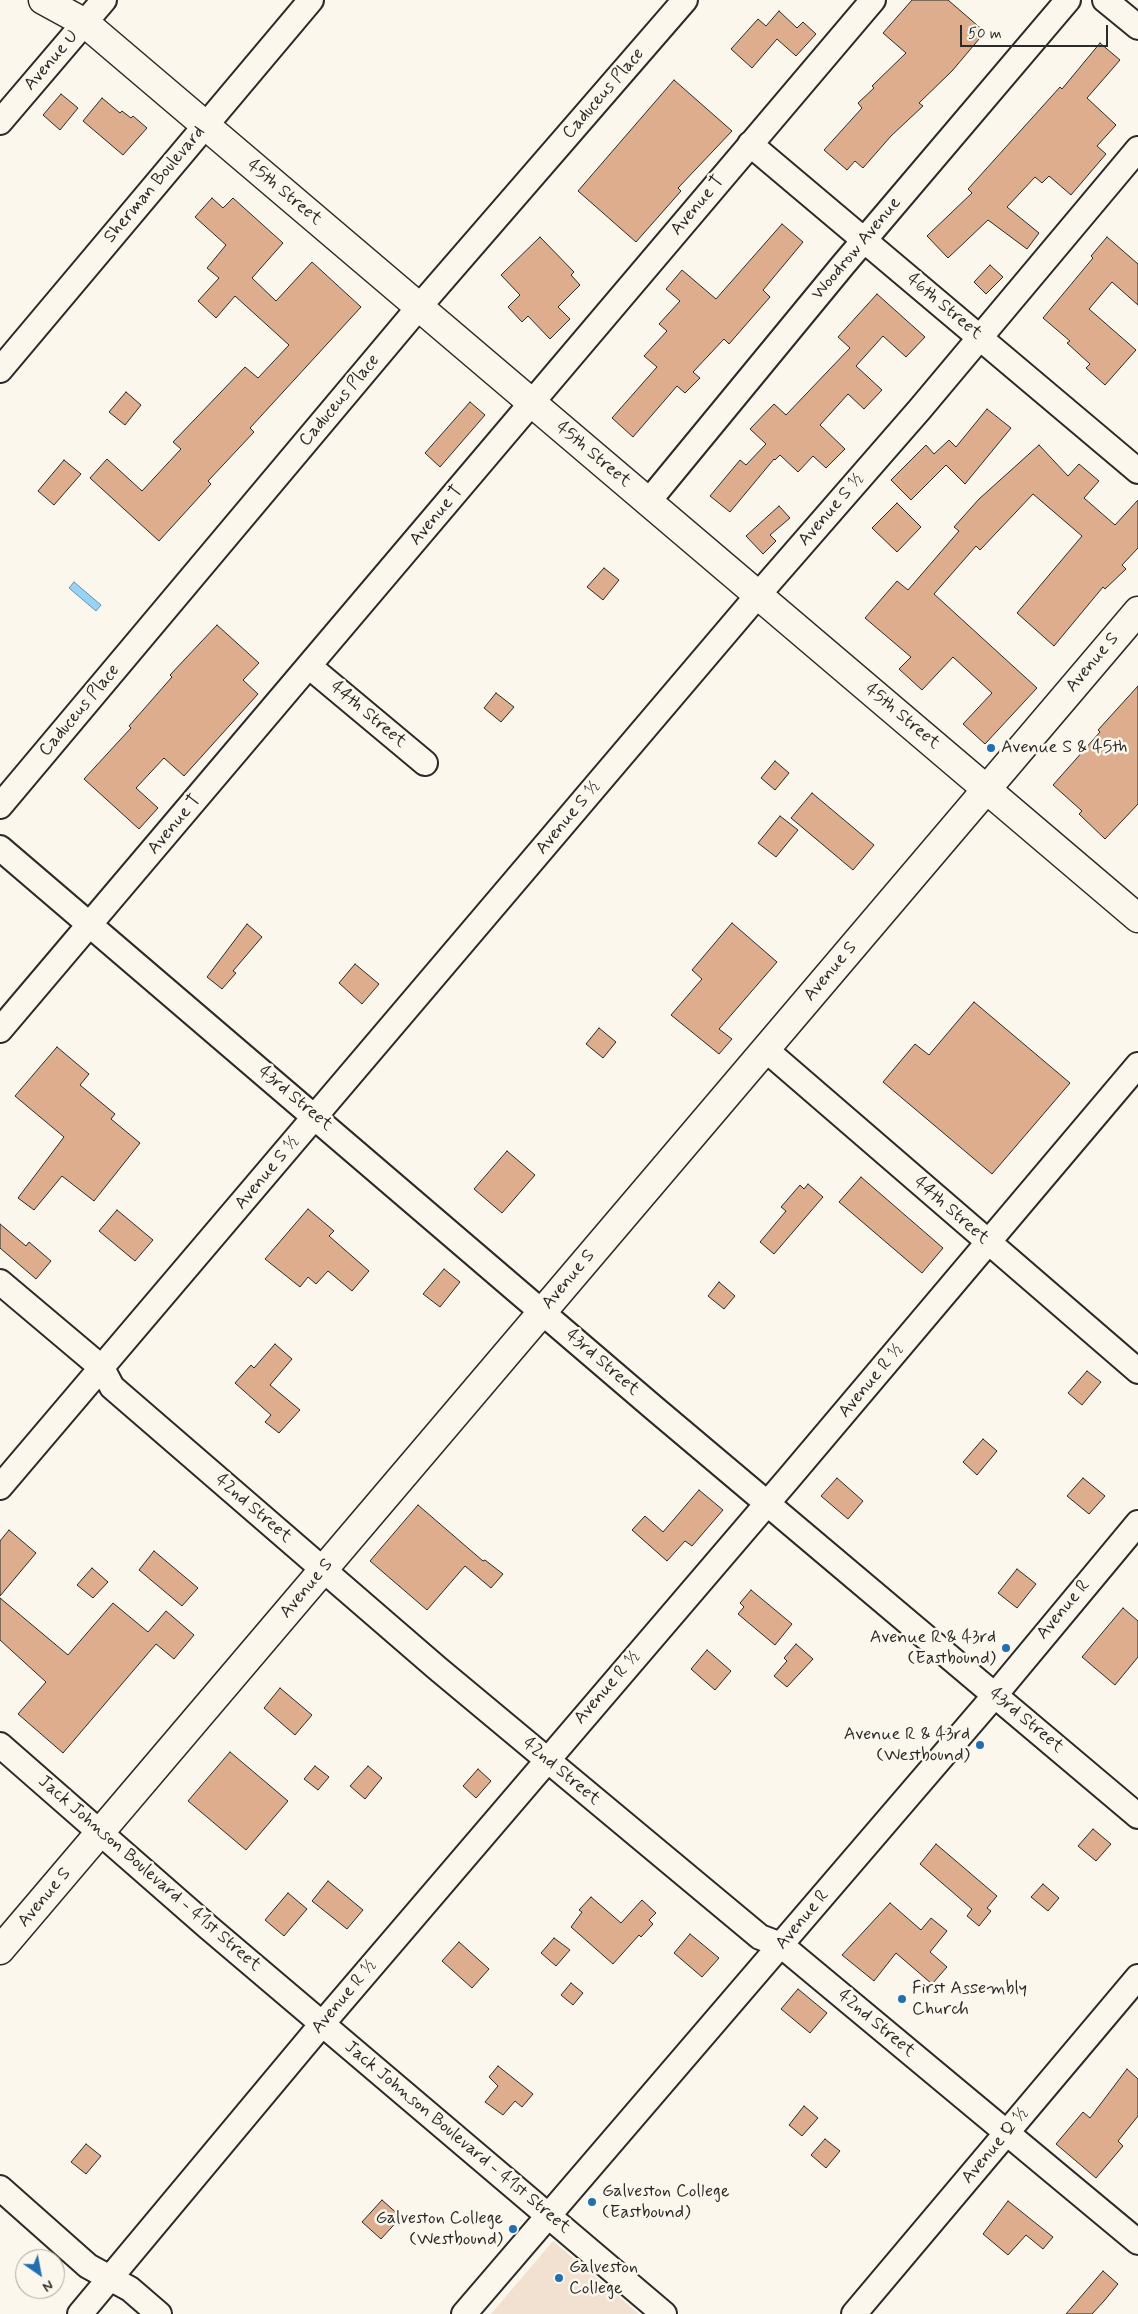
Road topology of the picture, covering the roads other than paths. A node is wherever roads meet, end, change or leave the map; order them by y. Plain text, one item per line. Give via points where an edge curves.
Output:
1 (43, 0) edge
2 (104, 0) edge
3 (311, 0) edge
4 (685, 0) edge
5 (873, 0) edge
6 (1068, 0) edge
7 (1105, 0) edge
8 (85, 23) junction
9 (1138, 27) edge
10 (0, 122) edge
11 (205, 125) junction
12 (750, 144) junction
13 (1138, 149) edge
14 (864, 240) junction
15 (419, 307) junction
16 (980, 338) junction
17 (0, 370) edge
18 (532, 403) junction
19 (1138, 471) edge
20 (648, 502) junction
21 (758, 595) junction
22 (1138, 610) edge
23 (310, 667) junction
24 (425, 763) dead end
25 (986, 789) junction
26 (0, 806) edge
27 (0, 848) edge
28 (1138, 918) edge
29 (90, 925) junction
30 (0, 1030) edge
31 (765, 1049) junction
32 (1138, 1065) edge
33 (316, 1117) junction
34 (988, 1244) junction
35 (0, 1282) edge
36 (542, 1312) junction
37 (102, 1368) junction
38 (1138, 1371) edge
39 (0, 1488) edge
40 (768, 1503) junction
41 (1138, 1522) edge
42 (323, 1570) junction
43 (995, 1695) junction
44 (0, 1745) edge
45 (546, 1759) junction
46 (1138, 1816) edge
47 (101, 1831) junction
48 (781, 1945) junction
49 (0, 1950) edge
50 (1138, 1978) edge
51 (322, 2024) junction
52 (1007, 2133) junction
53 (0, 2188) edge
54 (549, 2215) junction
55 (1138, 2242) edge
56 (111, 2278) junction
57 (80, 2314) edge
58 (160, 2314) edge
59 (464, 2314) edge
60 (664, 2314) edge
61 (854, 2314) edge

1 - 8 main road, 45th Street
2 - 8 street, Avenue U
3 - 11 street, Sherman Boulevard
4 - 15 street, Caduceus Place
5 - 12 street, Avenue T
6 - 14 street, Woodrow Avenue
7 - 9 street
8 - 10 street, Avenue U
8 - 11 main road, 45th Street
11 - 15 main road, 45th Street
11 - 17 street, Sherman Boulevard
12 - 14 street, 46th Street
12 - 18 street, Avenue T
13 - 16 street, Avenue S ½
14 - 16 street, 46th Street
14 - 20 street, Woodrow Avenue
15 - 18 main road, 45th Street
15 - 26 street, Caduceus Place
16 - 19 street, 46th Street
16 - 21 street, Avenue S ½
18 - 20 main road, 45th Street
18 - 23 street, Avenue T
20 - 21 main road, 45th Street
21 - 25 main road, 45th Street
21 - 33 street, Avenue S ½
22 - 25 main road, Avenue S
23 - 24 street, 44th Street
23 - 29 street, Avenue T
25 - 28 main road, 45th Street
25 - 31 main road, Avenue S
27 - 29 street, 43rd Street
29 - 30 street, Avenue T
29 - 33 street, 43rd Street
31 - 34 street, 44th Street
31 - 36 main road, Avenue S
32 - 34 street, Avenue R ½
33 - 36 street, 43rd Street
33 - 37 street, Avenue S ½
34 - 38 street, 44th Street
34 - 40 street, Avenue R ½
35 - 37 street, 42nd Street
36 - 40 street, 43rd Street
36 - 42 main road, Avenue S
37 - 39 street, Avenue S ½
37 - 42 street, 42nd Street via 112,1387
40 - 43 street, 43rd Street
40 - 45 street, Avenue R ½
41 - 43 street, Avenue R
42 - 45 street, 42nd Street
42 - 47 main road, Avenue S
43 - 46 street, 43rd Street
43 - 48 street, Avenue R
44 - 47 street, Jack Johnson Boulevard - 41st Street
45 - 48 street, 42nd Street via 760,1937
45 - 51 street, Avenue R ½
47 - 49 main road, Avenue S
47 - 51 street, Jack Johnson Boulevard - 41st Street
48 - 52 street, 42nd Street
48 - 54 street, Avenue R
50 - 52 street, Avenue Q ½
51 - 54 street, Jack Johnson Boulevard - 41st Street
51 - 56 street, Avenue R ½
52 - 55 street, 42nd Street
52 - 61 street, Avenue Q ½
53 - 56 street via 88,2266
54 - 59 street, Avenue R
54 - 60 street, Jack Johnson Boulevard - 41st Street
56 - 57 street, Avenue R ½
56 - 58 street

